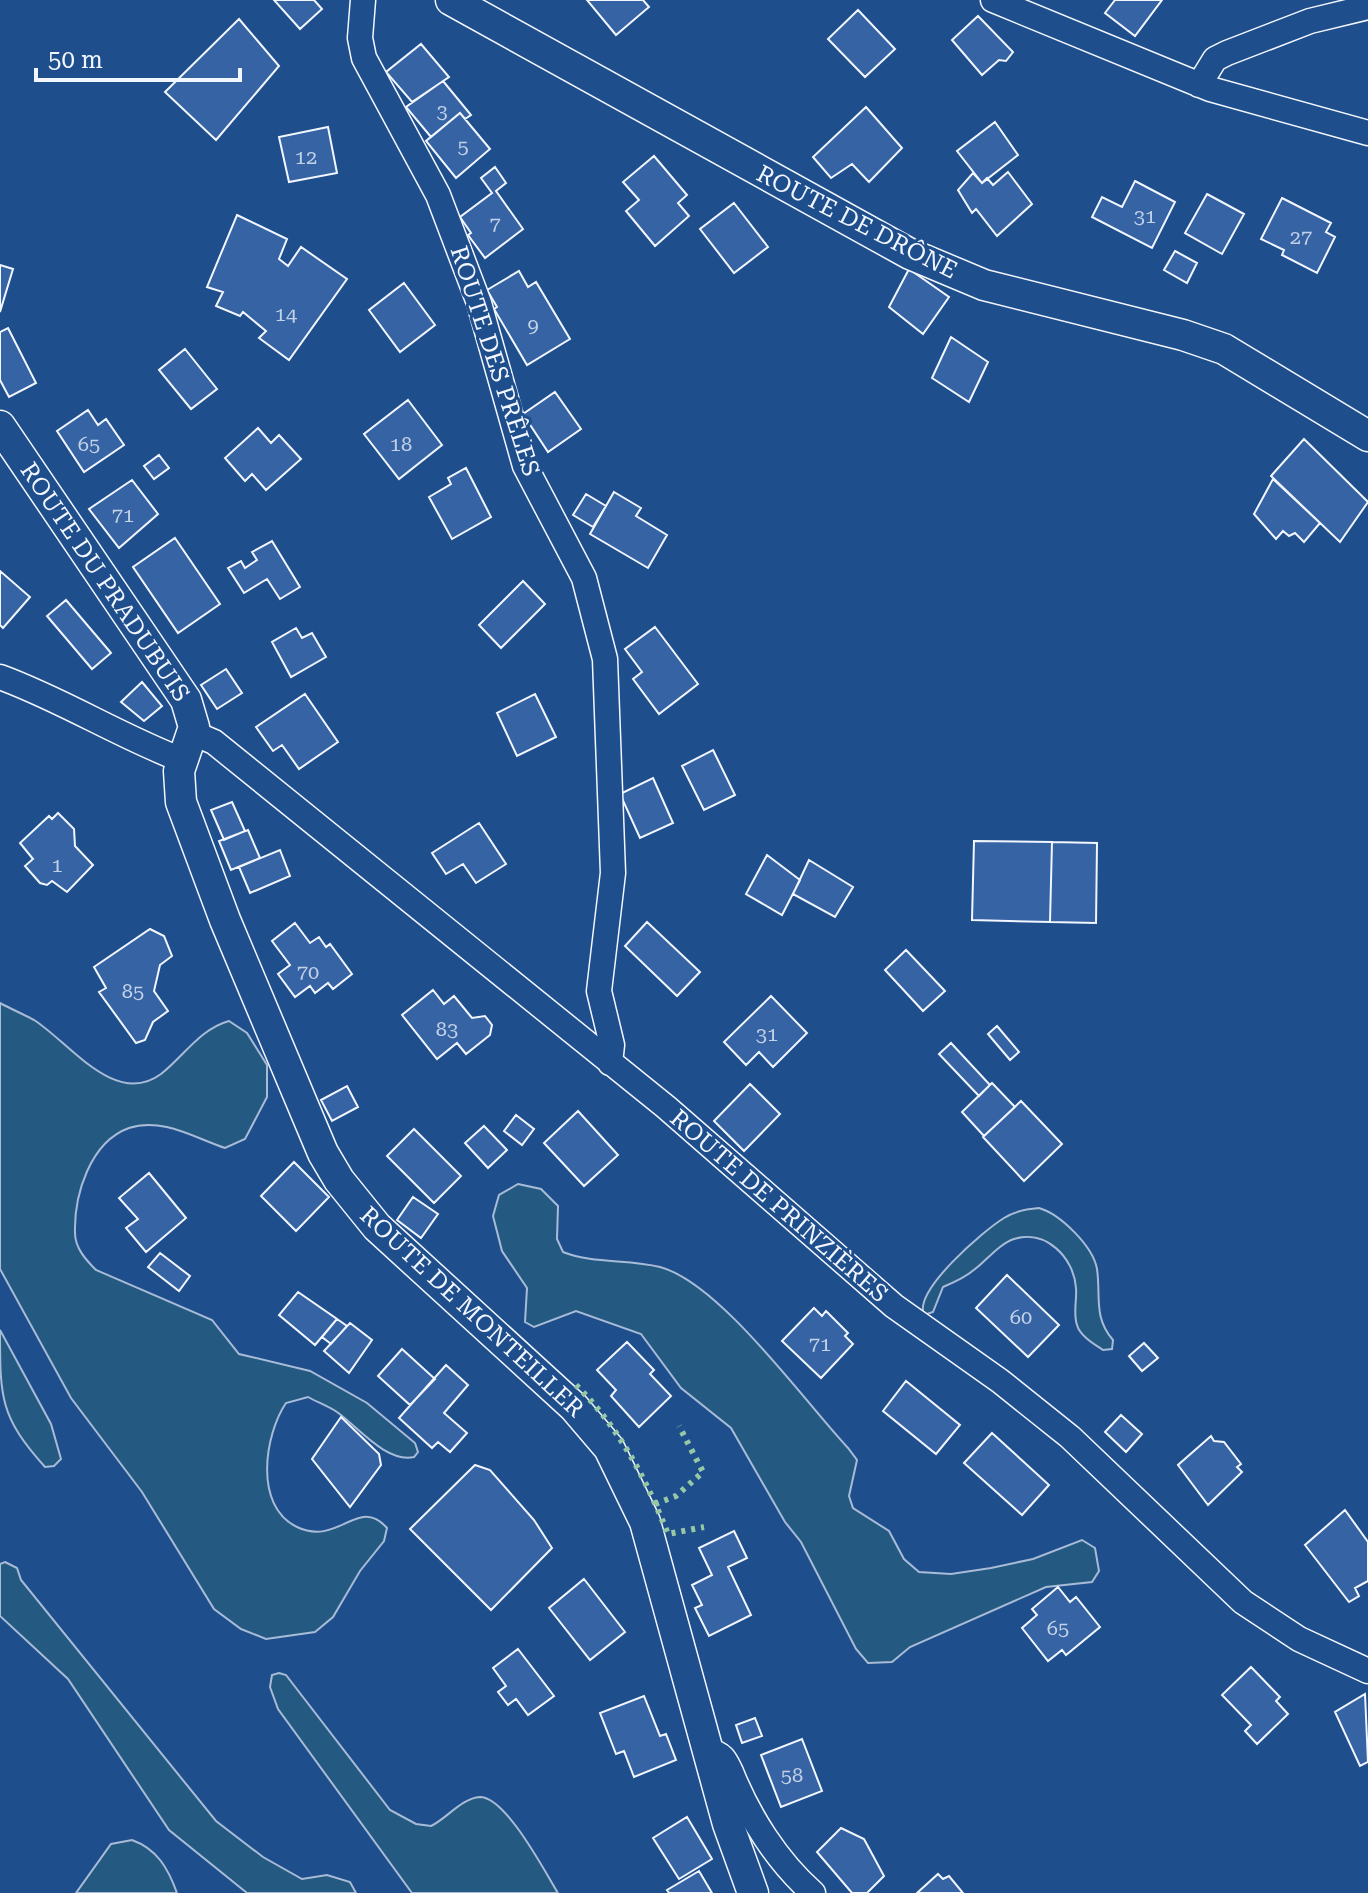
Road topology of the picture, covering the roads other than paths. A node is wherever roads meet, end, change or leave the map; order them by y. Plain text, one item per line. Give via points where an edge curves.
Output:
1 (363, 0) edge
2 (451, 0) edge
3 (993, 0) edge
4 (1368, 7) edge
5 (1199, 85) junction
6 (1368, 133) edge
7 (0, 426) edge
8 (1368, 436) edge
9 (0, 677) edge
10 (188, 745) junction
11 (610, 1063) junction
12 (1368, 1671) edge
13 (710, 1752) junction
14 (753, 1893) edge
15 (813, 1893) edge

1 - 11 street, ROUTE DES PRÊLES via 364,58 438,195 479,303 525,466 584,578 605,659 613,873 599,991 612,1045
2 - 8 street, ROUTE DE DRÔNE via 910,254 984,285 1224,349
3 - 5 street
4 - 5 street via 1310,21 1227,53 1215,59
5 - 6 street
7 - 10 street, ROUTE DU PRADUBUIS via 176,682 190,709
9 - 10 street, ROUTE DE PRINZIÈRES via 119,733
10 - 11 street, ROUTE DE PRINZIÈRES via 214,742
10 - 13 street, ROUTE DE MONTEILLER via 178,781 185,815 331,1168 396,1247 574,1407 609,1448 645,1522
11 - 12 street, ROUTE DE PRINZIÈRES via 894,1306 1070,1437 1243,1602 1299,1639
13 - 14 street, ROUTE DE MONTEILLER via 734,1845
13 - 15 street, ROUTE DE MONTEILLER via 727,1762 765,1836

